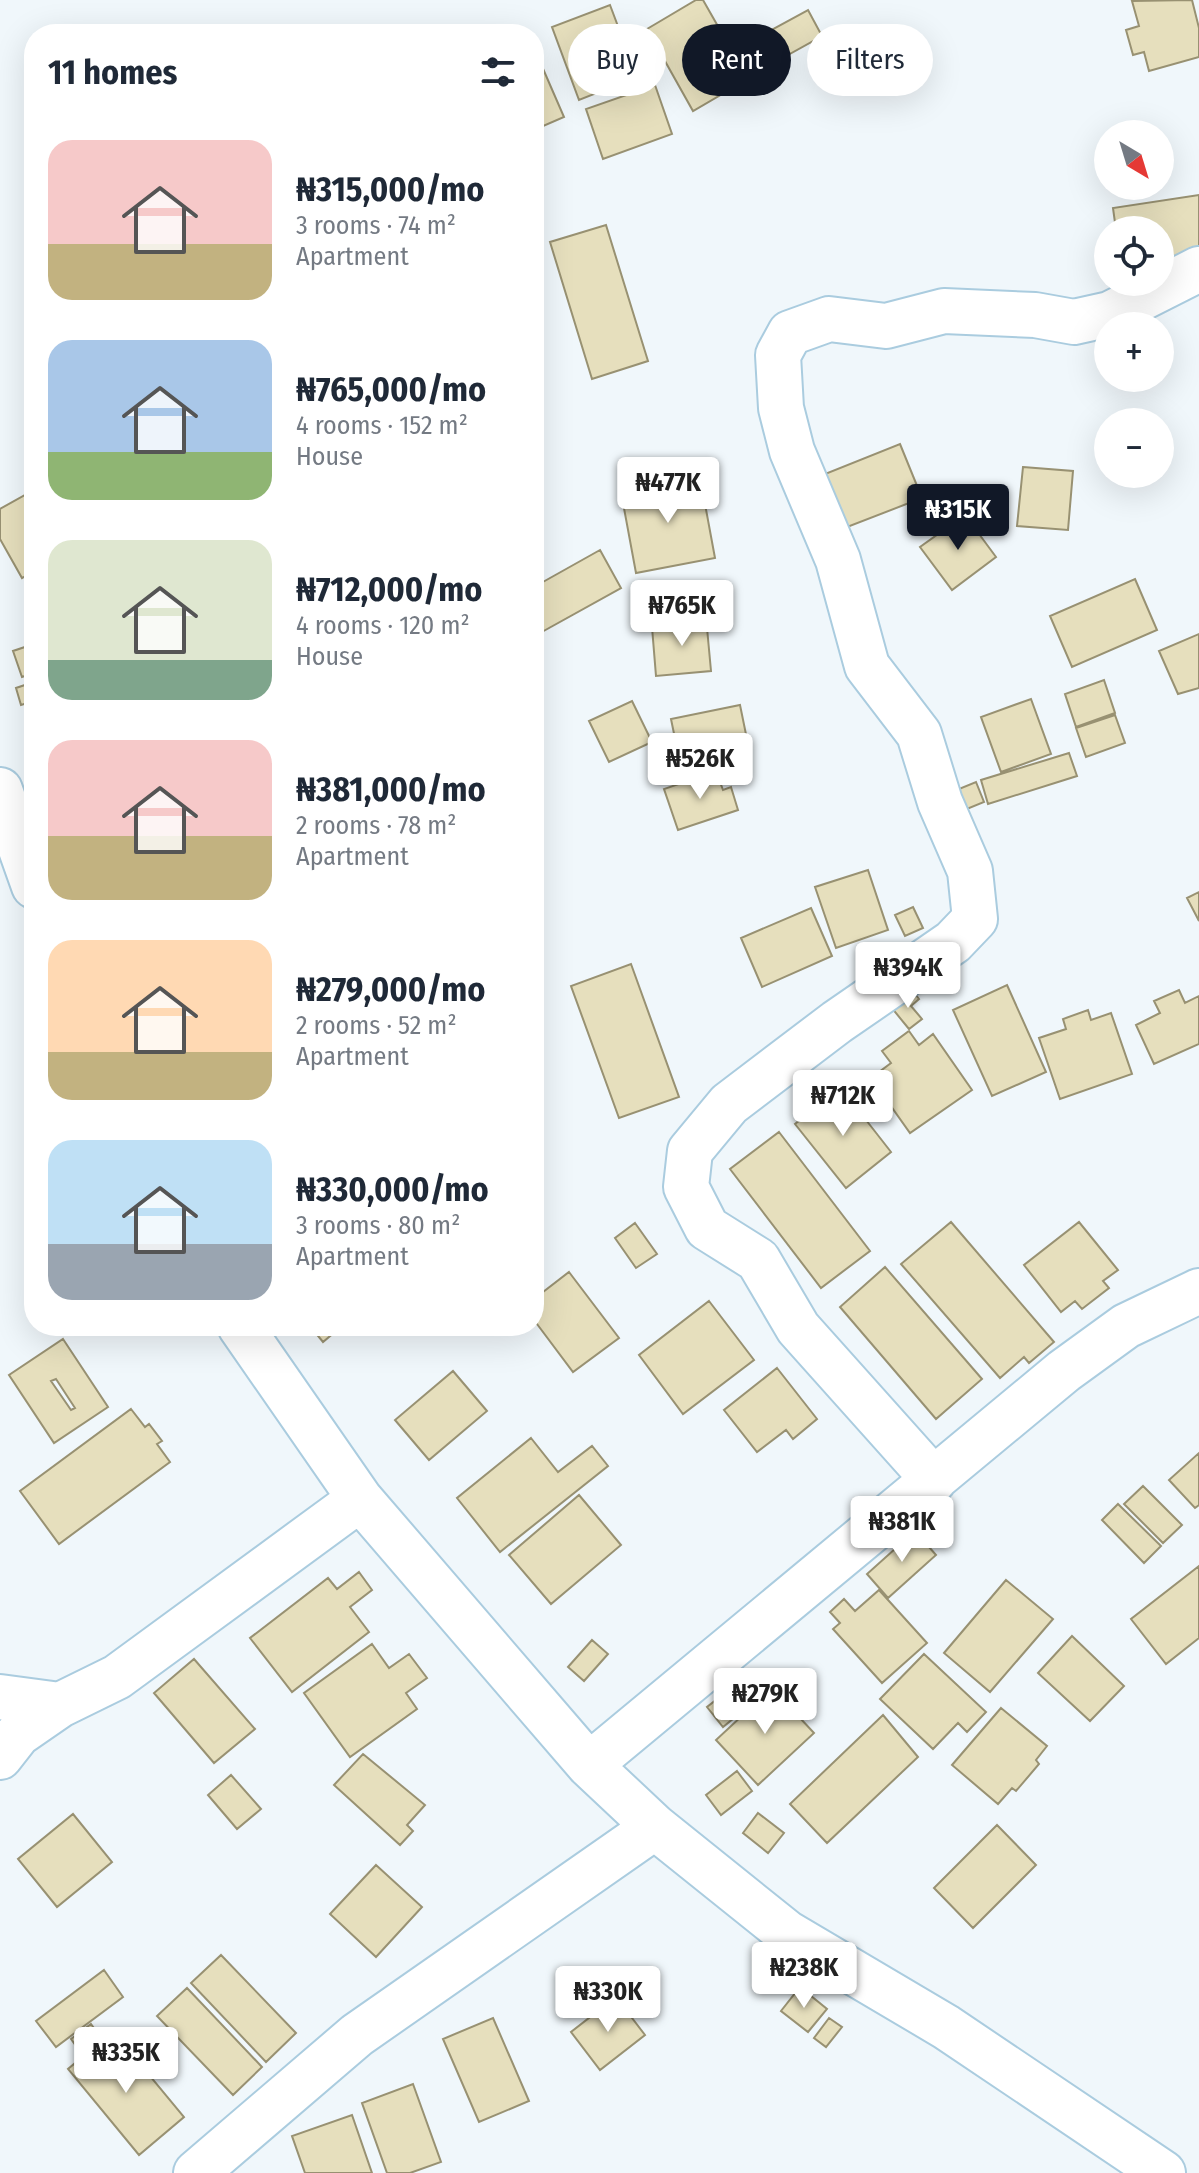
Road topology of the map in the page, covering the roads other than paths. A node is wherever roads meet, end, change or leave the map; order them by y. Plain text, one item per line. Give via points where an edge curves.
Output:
1 (1199, 269) edge
2 (0, 790) edge
3 (24, 858) edge
4 (1199, 1291) edge
5 (247, 1336) edge
6 (934, 1480) junction
7 (360, 1499) junction
8 (0, 1697) edge
9 (60, 1705) junction
10 (2, 1750) edge
11 (589, 1765) junction
12 (655, 1827) junction
13 (196, 2173) edge
14 (1163, 2173) edge

1 - 6 street via 1110,314 1074,322 944,311 886,326 829,319 790,333 778,355 781,408 792,451 838,560 867,666 919,734 940,802 970,871 975,919 953,942 729,1104 690,1151 686,1187 707,1228 758,1260 798,1328
2 - 3 street
4 - 6 street via 1126,1326
5 - 7 street
6 - 11 street
7 - 9 street via 117,1677
7 - 11 street
8 - 9 street
9 - 10 street
11 - 12 street
12 - 13 street via 357,2035
12 - 14 street via 787,1933 946,2027

